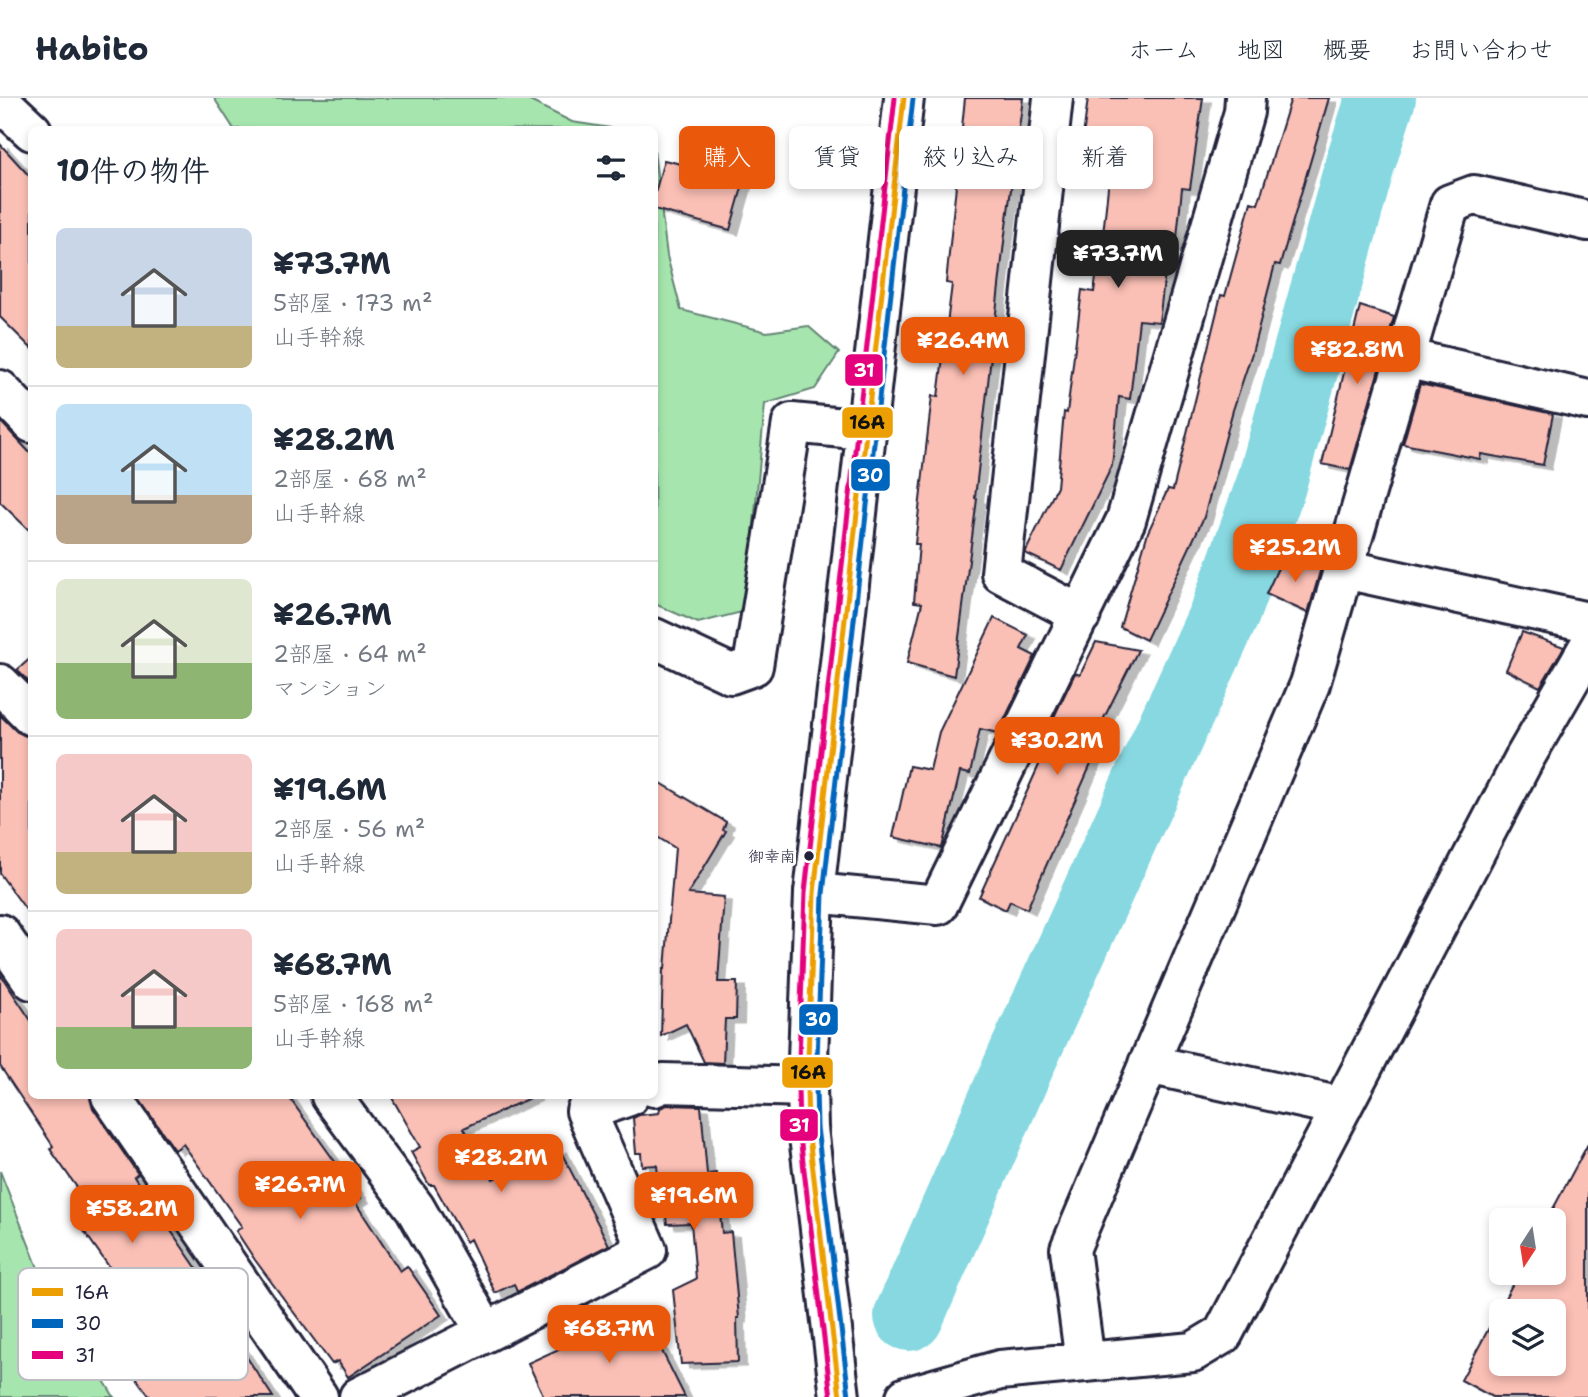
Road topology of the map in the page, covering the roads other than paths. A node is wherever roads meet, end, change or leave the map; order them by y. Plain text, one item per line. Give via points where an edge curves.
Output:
1 (904, 98) edge
2 (1053, 98) edge
3 (1245, 98) edge
4 (0, 101) edge
5 (28, 127) edge
6 (1588, 222) edge
7 (1405, 358) junction
8 (0, 390) edge
9 (1588, 400) edge
10 (28, 419) edge
11 (864, 430) junction
12 (1344, 569) junction
13 (1081, 615) junction
14 (1588, 622) edge
15 (658, 640) edge
16 (1588, 648) edge
17 (0, 684) edge
18 (28, 712) edge
19 (814, 893) junction
20 (0, 934) edge
21 (28, 974) edge
22 (1148, 1064) junction
23 (658, 1085) edge
24 (807, 1087) junction
25 (113, 1099) edge
26 (333, 1099) edge
27 (620, 1099) edge
28 (1342, 1107) junction
29 (229, 1268) edge
30 (248, 1295) edge
31 (485, 1331) junction
32 (1085, 1362) junction
33 (318, 1397) edge
34 (359, 1397) edge
35 (840, 1397) edge
36 (906, 1397) edge

1 - 11 street
2 - 13 street via 1001,573
3 - 13 street via 1126,520
4 - 5 street
6 - 7 street via 1474,195 1450,204
7 - 9 street
7 - 12 street
8 - 10 street
11 - 15 street via 792,423 753,666 731,674
11 - 19 street
12 - 14 street
12 - 22 street via 1310,684
13 - 19 street via 938,905
16 - 28 street via 1524,759
17 - 18 street
19 - 24 street
20 - 21 street
22 - 28 street
22 - 32 street via 1070,1249
23 - 24 street
24 - 35 street
25 - 29 street
26 - 31 street via 415,1208
27 - 31 street via 586,1111 648,1250
28 - 32 street via 1223,1334 1193,1352
30 - 33 street
31 - 34 street
32 - 36 street via 1000,1370

